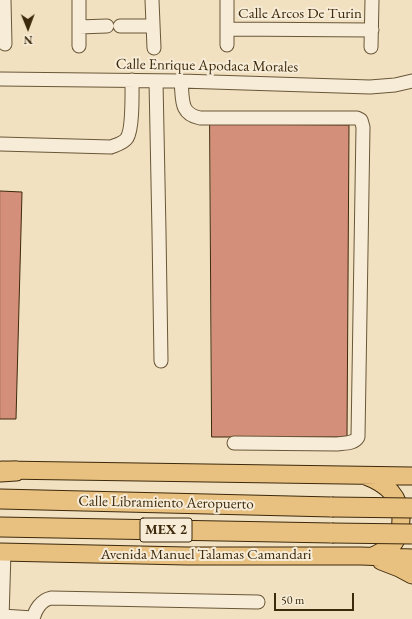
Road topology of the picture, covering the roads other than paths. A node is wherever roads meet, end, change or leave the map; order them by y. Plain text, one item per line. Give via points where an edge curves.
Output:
1 (4, 0) edge
2 (78, 0) edge
3 (152, 0) edge
4 (226, 0) edge
5 (372, 0) edge
6 (106, 26) dead end
7 (120, 26) dead end
8 (153, 26) junction
9 (79, 27) junction
10 (227, 29) junction
11 (372, 30) junction
12 (5, 44) dead end
13 (227, 45) dead end
14 (79, 46) dead end
15 (372, 47) dead end
16 (154, 48) dead end
17 (0, 79) edge
18 (132, 80) junction
19 (156, 80) junction
20 (181, 81) junction
21 (412, 81) edge
22 (0, 144) edge
23 (161, 361) dead end
24 (234, 443) dead end
25 (5, 471) edge
26 (363, 474) junction
27 (412, 476) edge
28 (0, 500) edge
29 (412, 508) edge
30 (0, 527) edge
31 (412, 534) edge
32 (2, 552) edge
33 (367, 556) junction
34 (412, 558) edge
35 (412, 575) edge
36 (258, 602) dead end
37 (2, 618) edge
38 (33, 618) edge

1 - 12 street
2 - 9 street
3 - 8 street
4 - 10 street
5 - 11 street, Calle Arcos De Turin
6 - 9 street
7 - 8 street
8 - 16 street
9 - 14 street
10 - 11 street, Calle Arcos De Turin
10 - 13 street
11 - 15 street, Calle Arcos De Turin
17 - 18 street, Calle Enrique Apodaca Morales
18 - 19 street, Calle Enrique Apodaca Morales
18 - 22 street via 131,121 127,138 120,144
19 - 20 street, Calle Enrique Apodaca Morales
19 - 23 street
20 - 21 street, Calle Enrique Apodaca Morales via 370,87
20 - 24 street via 183,106 191,117 357,118 361,120 363,127 358,437 352,442 337,444
25 - 26 main road
26 - 27 main road
26 - 33 main road via 375,479 389,490 396,498 401,516 400,528 394,542 384,550
28 - 29 highway, Calle Libramiento Aeropuerto / MEX 2, bridge
30 - 31 highway, Calle Libramiento Aeropuerto / MEX 2, bridge
32 - 33 main road, Avenida Manuel Talamas Camandari
32 - 37 street
33 - 34 main road, Avenida Manuel Talamas Camandari
33 - 35 main road
36 - 38 street via 51,598 39,606
37 - 38 street

